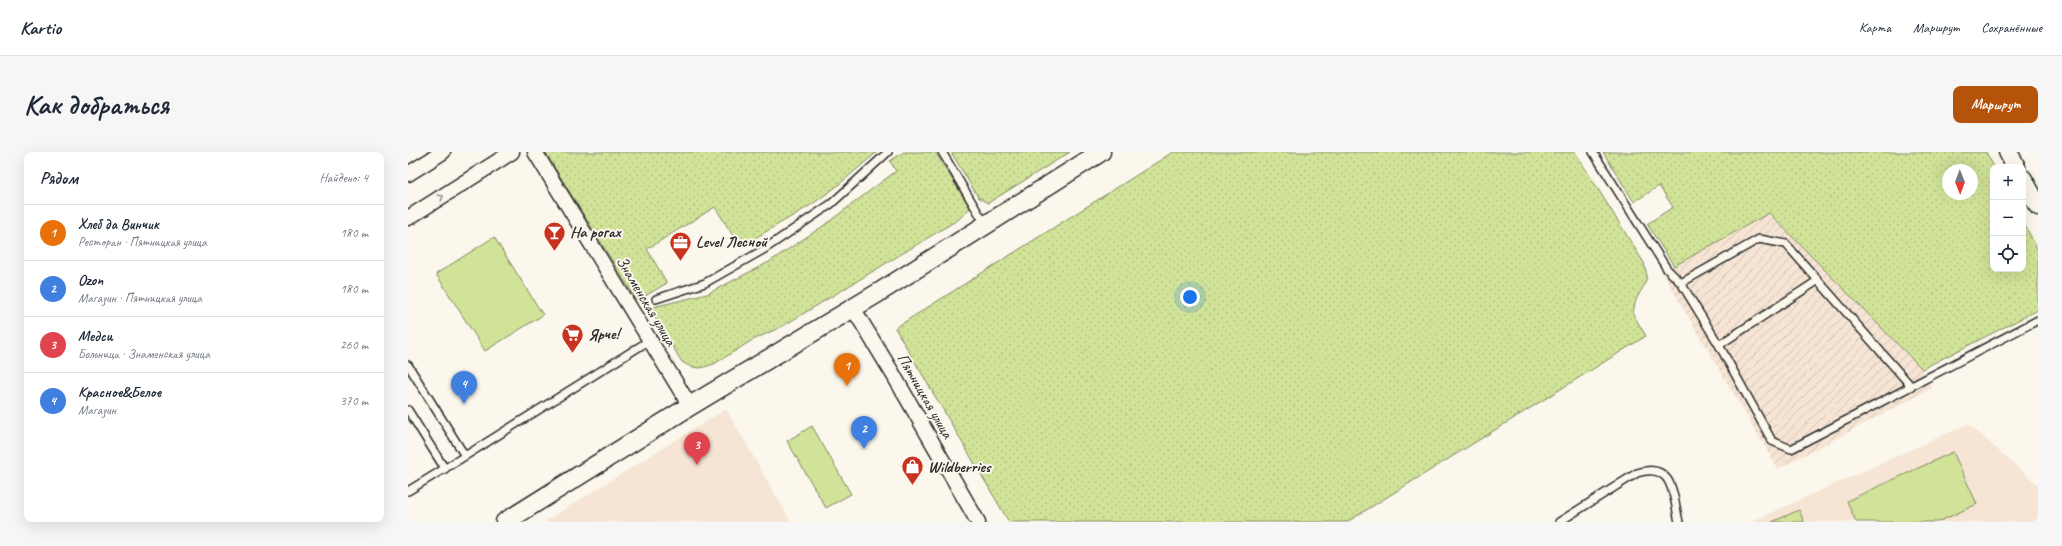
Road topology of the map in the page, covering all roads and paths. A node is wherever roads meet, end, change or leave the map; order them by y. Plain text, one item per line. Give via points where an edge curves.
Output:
1 (443, 152) edge
2 (512, 152) edge
3 (535, 152) edge
4 (888, 152) edge
5 (942, 152) edge
6 (1101, 152) edge
7 (1593, 152) edge
8 (2008, 152) edge
9 (2014, 164) edge
10 (408, 174) edge
11 (2026, 184) edge
12 (2038, 206) edge
13 (408, 218) edge
14 (986, 224) junction
15 (1817, 281) junction
16 (1681, 283) junction
17 (656, 299) dead end
18 (853, 308) junction
19 (2038, 320) edge
20 (650, 340) junction
21 (1719, 345) junction
22 (408, 365) edge
23 (1911, 386) junction
24 (690, 406) junction
25 (408, 410) edge
26 (465, 456) junction
27 (445, 469) junction
28 (408, 491) edge
29 (1563, 521) edge
30 (505, 522) edge
31 (978, 522) edge
32 (1679, 522) edge

1 - 10 street
13 -> 2 street
3 - 20 street, Знаменская улица
4 - 17 lane via 831,204 763,250 705,283
5 - 14 lane
6 - 14 street
7 - 16 lane via 1667,269
8 - 9 street
11 - 12 street
14 - 18 street
15 - 16 lane via 1786,244 1759,239
15 - 21 lane
15 - 23 lane
16 - 21 lane
18 - 24 street
18 - 31 street, Пятницкая улица
19 - 23 lane
20 - 24 street, Знаменская улица
20 - 26 lane
21 - 23 lane via 1772,441 1791,449
22 - 26 lane
24 - 30 street
25 - 27 lane
26 - 27 lane
27 - 28 lane
29 - 32 lane via 1637,473 1646,470 1661,472 1670,481

